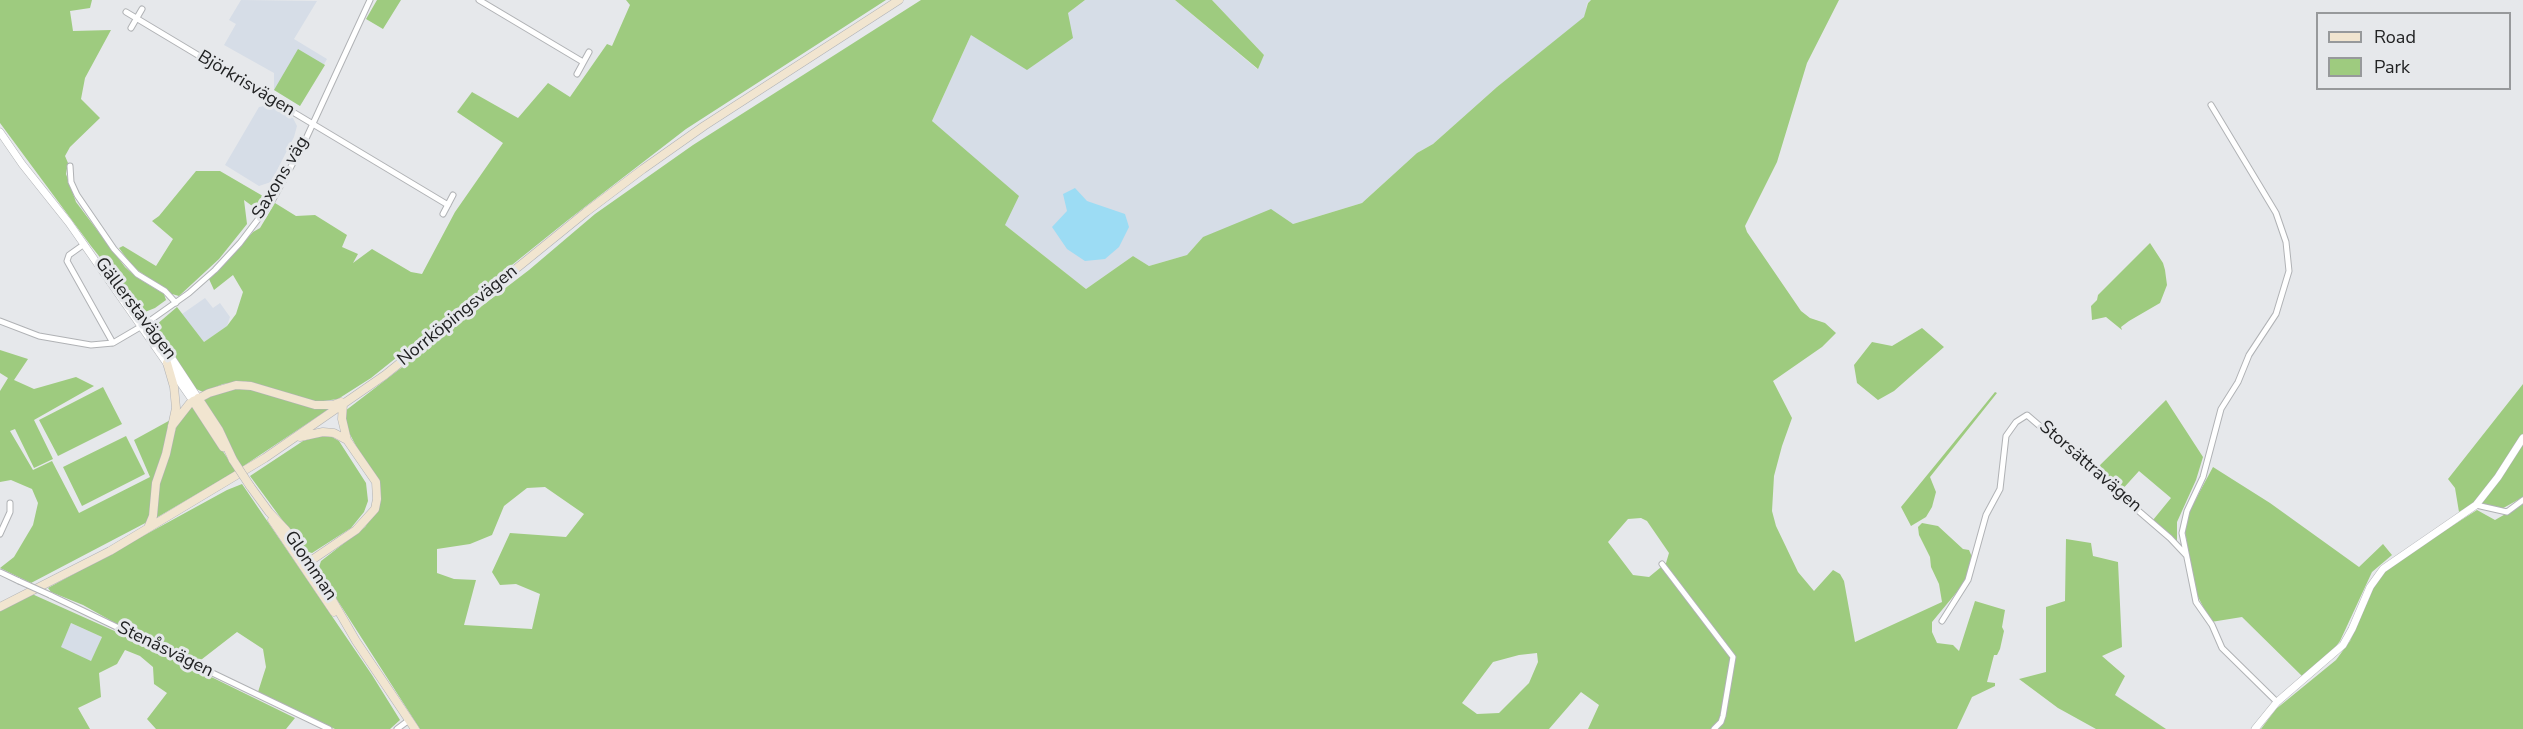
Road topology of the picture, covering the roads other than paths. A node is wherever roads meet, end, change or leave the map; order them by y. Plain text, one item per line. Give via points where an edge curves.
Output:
1 (370, 0) edge
2 (479, 0) edge
3 (899, 0) edge
4 (142, 9) dead end
5 (126, 12) dead end
6 (137, 18) junction
7 (131, 28) dead end
8 (589, 52) dead end
9 (583, 62) junction
10 (577, 74) dead end
11 (2211, 105) dead end
12 (313, 124) junction
13 (0, 132) edge
14 (70, 166) dead end
15 (453, 195) dead end
16 (448, 204) junction
17 (443, 214) dead end
18 (69, 223) junction
19 (83, 244) junction
20 (176, 303) junction
21 (0, 321) edge
22 (145, 324) junction
23 (113, 343) junction
24 (167, 363) junction
25 (351, 398) junction
26 (195, 400) junction
27 (343, 404) junction
28 (172, 426) junction
29 (2523, 438) edge
30 (293, 439) junction
31 (347, 440) junction
32 (2523, 500) edge
33 (10, 503) dead end
34 (2476, 505) junction
35 (148, 528) junction
36 (0, 534) edge
37 (2186, 557) junction
38 (306, 564) junction
39 (1662, 564) dead end
40 (0, 572) edge
41 (0, 607) edge
42 (1942, 621) dead end
43 (2277, 702) junction
44 (409, 720) junction
45 (329, 729) edge
46 (398, 729) edge
47 (415, 729) edge
48 (1713, 729) edge
49 (2255, 729) edge

1 - 12 street, Saxons väg
2 - 9 street
3 - 25 main road, Norrköpingsvägen via 643,169
4 - 6 street
5 - 6 street, Björkrisvägen
6 - 7 street
6 - 12 street, Björkrisvägen
8 - 9 street
9 - 10 street
11 - 37 street via 2276,213 2286,242 2289,271 2276,314 2249,355 2218,418 2203,477 2184,520
12 - 16 street, Björkrisvägen
12 - 20 street, Saxons väg via 286,177 255,224 225,260
13 - 18 street, Gällerstavägen
14 - 20 street via 76,195 114,249 137,274 165,291
15 - 16 street
16 - 17 street
18 - 19 street, Gällerstavägen
18 - 22 street, Gällerstavägen
19 - 22 street, Gällerstavägen
19 - 23 street via 67,261
20 - 22 street, Saxons väg
21 - 23 street via 66,342
22 - 23 street, Saxons väg
22 - 24 street, Gällerstavägen
22 - 26 street, Gällerstavägen
24 - 26 street, Gällerstavägen
24 - 28 main road via 176,396
25 - 26 main road via 333,405 315,405 237,385
25 - 27 main road, Norrköpingsvägen
26 - 28 main road
26 - 38 main road, Glomman, bridge
27 - 30 main road, Norrköpingsvägen
27 - 31 main road
28 - 35 main road
29 - 34 street
30 - 31 main road via 323,432
30 - 35 main road, Norrköpingsvägen
31 - 38 main road via 376,482 375,509 356,530
32 - 34 street via 2507,512
33 - 36 street
34 - 43 street via 2383,569 2370,587 2343,645
35 - 41 main road, Norrköpingsvägen
37 - 42 street, Storsättravägen via 2179,545 2027,415 2006,436 2000,489 1986,515 1968,580
37 - 43 street via 2196,602 2223,648
38 - 44 main road, Glomman via 331,596 345,624
39 - 48 street via 1733,657 1723,716
40 - 45 street, Stenåsvägen, bridge
43 - 49 street
44 - 46 street
44 - 47 main road, Glomman

